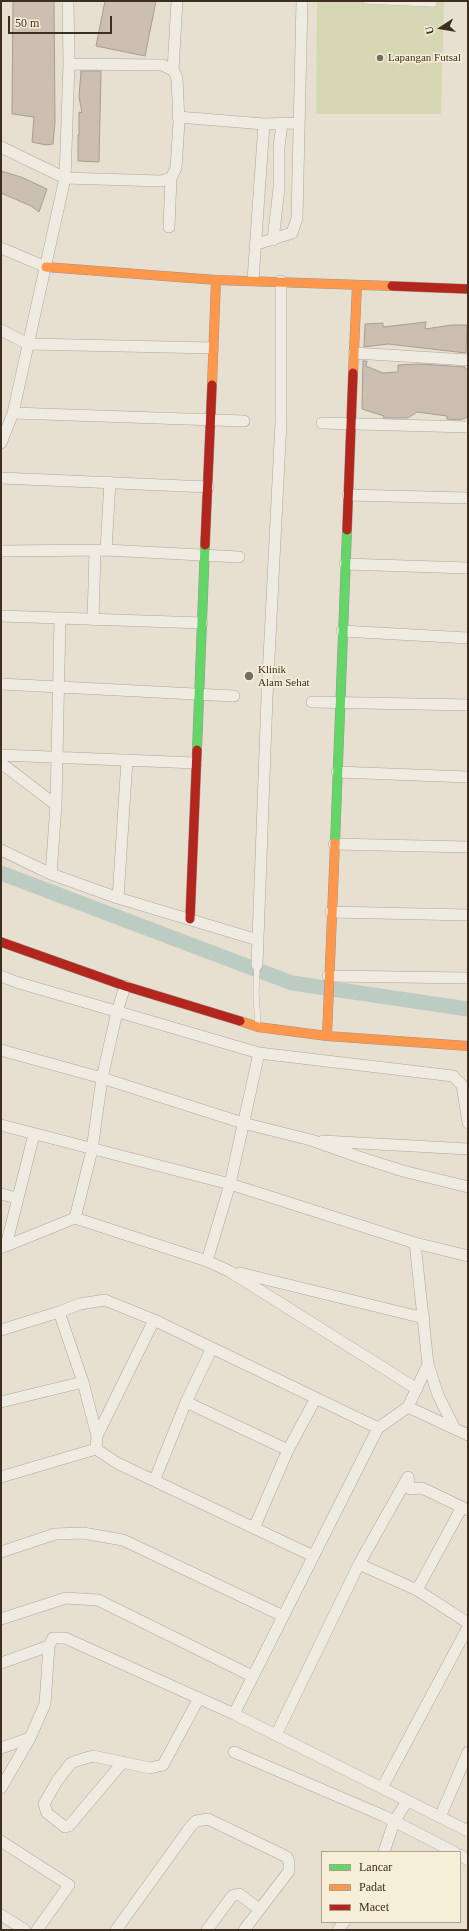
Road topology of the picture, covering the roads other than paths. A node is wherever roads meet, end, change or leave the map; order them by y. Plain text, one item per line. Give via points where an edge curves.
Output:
1 (68, 1) edge
2 (177, 1) edge
3 (302, 1) edge
4 (366, 1) edge
5 (434, 4) dead end
6 (69, 64) junction
7 (173, 70) junction
8 (178, 117) junction
9 (298, 123) junction
10 (264, 124) junction
11 (282, 124) junction
12 (1, 147) edge
13 (65, 178) junction
14 (171, 178) junction
15 (170, 227) dead end
16 (273, 240) junction
17 (257, 244) junction
18 (1, 248) edge
19 (46, 267) junction
20 (216, 280) junction
21 (253, 280) junction
22 (281, 281) junction
23 (357, 285) junction
24 (468, 289) edge
25 (1, 330) edge
26 (28, 344) junction
27 (213, 348) junction
28 (354, 353) junction
29 (468, 360) edge
30 (13, 413) junction
31 (210, 420) junction
32 (244, 421) dead end
33 (322, 423) dead end
34 (351, 423) junction
35 (468, 427) edge
36 (1, 443) edge
37 (1, 478) edge
38 (110, 482) junction
39 (208, 486) junction
40 (348, 495) junction
41 (468, 498) edge
42 (101, 550) junction
43 (1, 551) edge
44 (205, 556) junction
45 (239, 557) dead end
46 (345, 564) junction
47 (468, 568) edge
48 (1, 616) edge
49 (60, 619) junction
50 (94, 620) junction
51 (202, 623) junction
52 (342, 631) junction
53 (468, 638) edge
54 (1, 684) edge
55 (59, 687) junction
56 (199, 694) junction
57 (234, 696) dead end
58 (312, 702) dead end
59 (340, 703) junction
60 (468, 706) edge
61 (1, 755) edge
62 (58, 757) junction
63 (127, 760) junction
64 (1, 763) edge
65 (196, 763) junction
66 (337, 772) junction
67 (468, 777) edge
68 (56, 805) junction
69 (334, 844) junction
70 (468, 847) edge
71 (1, 850) edge
72 (51, 874) junction
73 (118, 898) junction
74 (331, 912) junction
75 (468, 914) edge
76 (190, 919) junction
77 (258, 940) junction
78 (1, 942) edge
79 (257, 965) joint
80 (1, 976) edge
81 (328, 978) junction
82 (468, 978) edge
83 (125, 986) junction
84 (117, 1012) junction
85 (258, 1026) junction
86 (327, 1036) junction
87 (468, 1046) edge
88 (1, 1050) edge
89 (260, 1054) junction
90 (102, 1078) junction
91 (243, 1123) junction
92 (468, 1123) edge
93 (1, 1125) edge
94 (34, 1134) junction
95 (311, 1140) junction
96 (468, 1149) edge
97 (92, 1150) junction
98 (230, 1184) junction
99 (468, 1187) edge
100 (1, 1194) edge
101 (17, 1198) junction
102 (75, 1218) junction
103 (415, 1243) junction
104 (3, 1247) edge
105 (468, 1256) edge
106 (208, 1261) junction
107 (229, 1271) junction
108 (59, 1312) junction
109 (424, 1318) junction
110 (154, 1320) junction
111 (1, 1330) edge
112 (212, 1348) junction
113 (428, 1364) junction
114 (83, 1382) junction
115 (418, 1389) junction
116 (316, 1398) junction
117 (1, 1402) edge
118 (186, 1402) junction
119 (408, 1407) junction
120 (378, 1428) junction
121 (455, 1428) junction
122 (468, 1435) edge
123 (97, 1436) junction
124 (96, 1449) junction
125 (288, 1450) junction
126 (1, 1478) edge
127 (155, 1480) junction
128 (465, 1508) edge
129 (254, 1528) junction
130 (1, 1552) edge
131 (313, 1556) junction
132 (360, 1564) junction
133 (417, 1590) junction
134 (283, 1616) junction
135 (1, 1619) edge
136 (468, 1623) edge
137 (468, 1627) edge
138 (49, 1646) junction
139 (1, 1663) edge
140 (252, 1676) junction
141 (199, 1698) junction
142 (234, 1714) junction
143 (276, 1735) junction
144 (30, 1738) junction
145 (1, 1748) edge
146 (234, 1752) dead end
147 (468, 1752) edge
148 (123, 1762) junction
149 (1, 1788) edge
150 (382, 1788) junction
151 (407, 1801) junction
152 (440, 1817) junction
153 (394, 1822) junction
154 (468, 1831) edge
155 (1, 1841) edge
156 (384, 1851) edge
157 (452, 1851) edge
158 (259, 1909) junction
159 (1, 1915) edge
160 (25, 1930) edge
161 (37, 1930) edge
162 (116, 1930) edge
163 (207, 1930) edge
164 (244, 1930) edge

1 - 6 street
2 - 7 street
3 - 9 street
4 - 5 lane
6 - 7 street via 162,65
6 - 13 street
7 - 8 street via 177,78
8 - 10 street
8 - 14 street via 176,168
9 - 11 street
9 - 16 street via 297,218 292,232
10 - 11 street
10 - 17 street
11 - 16 street
12 - 13 street
13 - 14 street via 161,181
13 - 19 street
14 - 15 street
16 - 17 street
17 - 21 street
18 - 19 street
19 - 20 street
19 - 26 street
20 - 21 street
20 - 27 street
21 - 22 street
22 - 23 street
22 - 77 street via 280,422
23 - 24 street
23 - 28 street
25 - 26 street
26 - 27 street
26 - 30 street
27 - 31 street
28 - 29 street
28 - 34 street
30 - 31 street
30 - 36 street
31 - 32 street
31 - 39 street
33 - 34 street
34 - 35 street
34 - 40 street
37 - 38 street
38 - 39 street
38 - 42 street
39 - 44 street
40 - 41 street
40 - 46 street
42 - 43 street
42 - 44 street
42 - 50 street
44 - 45 street
44 - 51 street
46 - 47 street
46 - 52 street
48 - 49 street
49 - 50 street
49 - 55 street
50 - 51 street
51 - 56 street
52 - 53 street
52 - 59 street
54 - 55 street
55 - 56 street
55 - 62 street
56 - 57 street
56 - 65 street
58 - 59 street
59 - 60 street
59 - 66 street
61 - 62 street
62 - 63 street
62 - 68 street
63 - 65 street
63 - 73 street
64 - 68 street
65 - 76 street
66 - 67 street
66 - 69 street
68 - 72 street
69 - 70 street
69 - 74 street
71 - 72 street
72 - 73 street
73 - 76 street
74 - 75 street
74 - 81 street
76 - 77 street
77 - 79 street
78 - 83 street
79 - 85 lane
80 - 84 street
81 - 82 street
81 - 86 street
83 - 84 street
83 - 85 street
84 - 89 street
84 - 90 street
85 - 86 street
86 - 87 street
88 - 90 street
89 - 91 street
89 - 92 street via 452,1076 462,1085
90 - 91 street
90 - 97 street
91 - 95 street
91 - 98 street
93 - 94 street
94 - 97 street
94 - 101 street
95 - 96 street
95 - 99 street via 388,1166
97 - 98 street
97 - 102 street
98 - 103 street
98 - 106 street
100 - 101 street
101 - 104 street
102 - 104 street
102 - 106 street
103 - 105 street
103 - 109 street
106 - 107 street
107 - 109 street
107 - 115 street
108 - 110 street via 80,1304 106,1300
108 - 111 street
108 - 114 street
109 - 113 street
110 - 112 street
110 - 123 street
112 - 116 street
112 - 118 street
113 - 115 street
113 - 121 street via 438,1395
114 - 117 street
114 - 123 street
115 - 119 street via 412,1395
116 - 120 street
116 - 125 street
118 - 125 street
118 - 127 street
119 - 120 street
119 - 121 street
120 - 131 street
121 - 122 street
123 - 124 street
124 - 126 street
124 - 127 street via 118,1463
125 - 129 street
127 - 129 street
128 - 132 street via 422,1488 410,1489 408,1477
128 - 133 street
129 - 131 street
130 - 134 street via 56,1534 83,1533 123,1540
131 - 134 street
132 - 133 street
132 - 143 street
133 - 136 street
134 - 140 street
135 - 140 street via 66,1598 98,1600
137 - 150 street
138 - 139 street
138 - 141 street via 52,1638 65,1638
138 - 144 street via 45,1704
140 - 142 street
141 - 142 street
141 - 148 street via 163,1765 150,1768
142 - 143 street
143 - 150 street
144 - 145 street
144 - 149 street
146 - 153 street
147 - 152 street
148 - 148 street via 93,1756 71,1763 44,1804 47,1813 65,1827 69,1826
150 - 151 street
151 - 152 street
151 - 153 street
152 - 154 street
153 - 156 street
153 - 157 street
155 - 161 street via 69,1886
158 - 162 street via 289,1871 287,1857 208,1819 196,1820
158 - 163 street via 239,1894 232,1896
158 - 164 street
159 - 160 street

